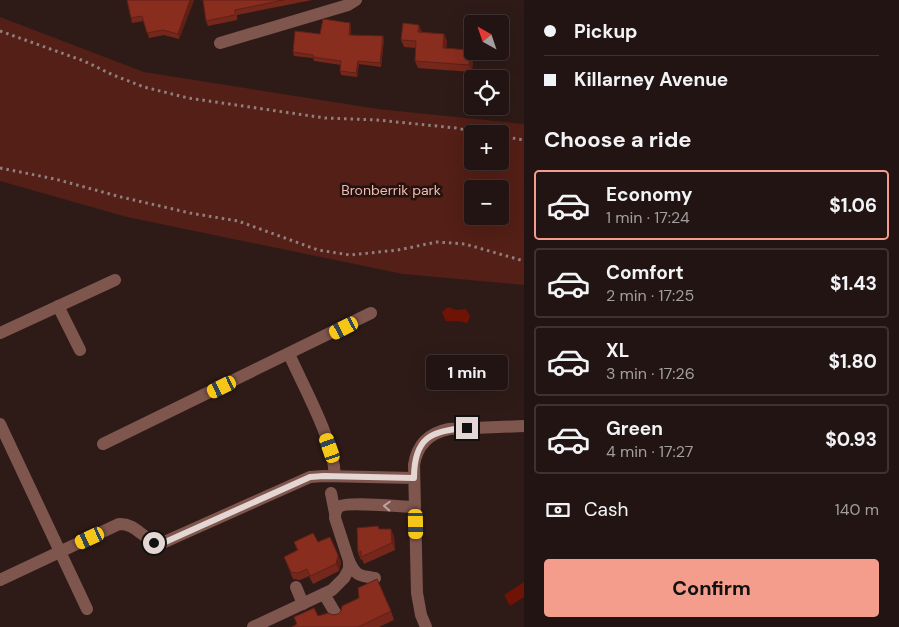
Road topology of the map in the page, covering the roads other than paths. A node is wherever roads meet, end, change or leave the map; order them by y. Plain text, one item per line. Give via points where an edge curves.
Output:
1 (356, 0) edge
2 (220, 43) dead end
3 (115, 280) dead end
4 (58, 306) junction
5 (371, 313) dead end
6 (0, 332) edge
7 (80, 350) dead end
8 (289, 354) junction
9 (0, 424) edge
10 (524, 426) edge
11 (104, 444) dead end
12 (329, 476) junction
13 (414, 478) junction
14 (332, 493) dead end
15 (415, 507) junction
16 (335, 513) junction
17 (61, 551) junction
18 (348, 561) junction
19 (376, 578) edge
20 (0, 580) edge
21 (296, 586) dead end
22 (324, 594) junction
23 (304, 604) junction
24 (87, 609) dead end
25 (337, 616) edge
26 (253, 627) edge
27 (426, 627) edge

1 - 2 street
3 - 4 street
4 - 6 street
4 - 7 street
5 - 8 street
8 - 11 street
8 - 12 street via 334,460
9 - 17 street
10 - 13 street via 440,431 427,438 418,450
12 - 13 street
12 - 17 street via 310,477 160,544 147,540 131,526 119,524
13 - 15 street
14 - 16 street
15 -> 16 street via 346,504
15 - 27 street via 417,593
16 - 18 street
17 - 20 street
17 - 24 street
18 - 19 street via 355,573
18 - 22 street via 349,569 344,578
21 - 23 street
22 - 23 street
22 - 25 street
23 - 26 street

